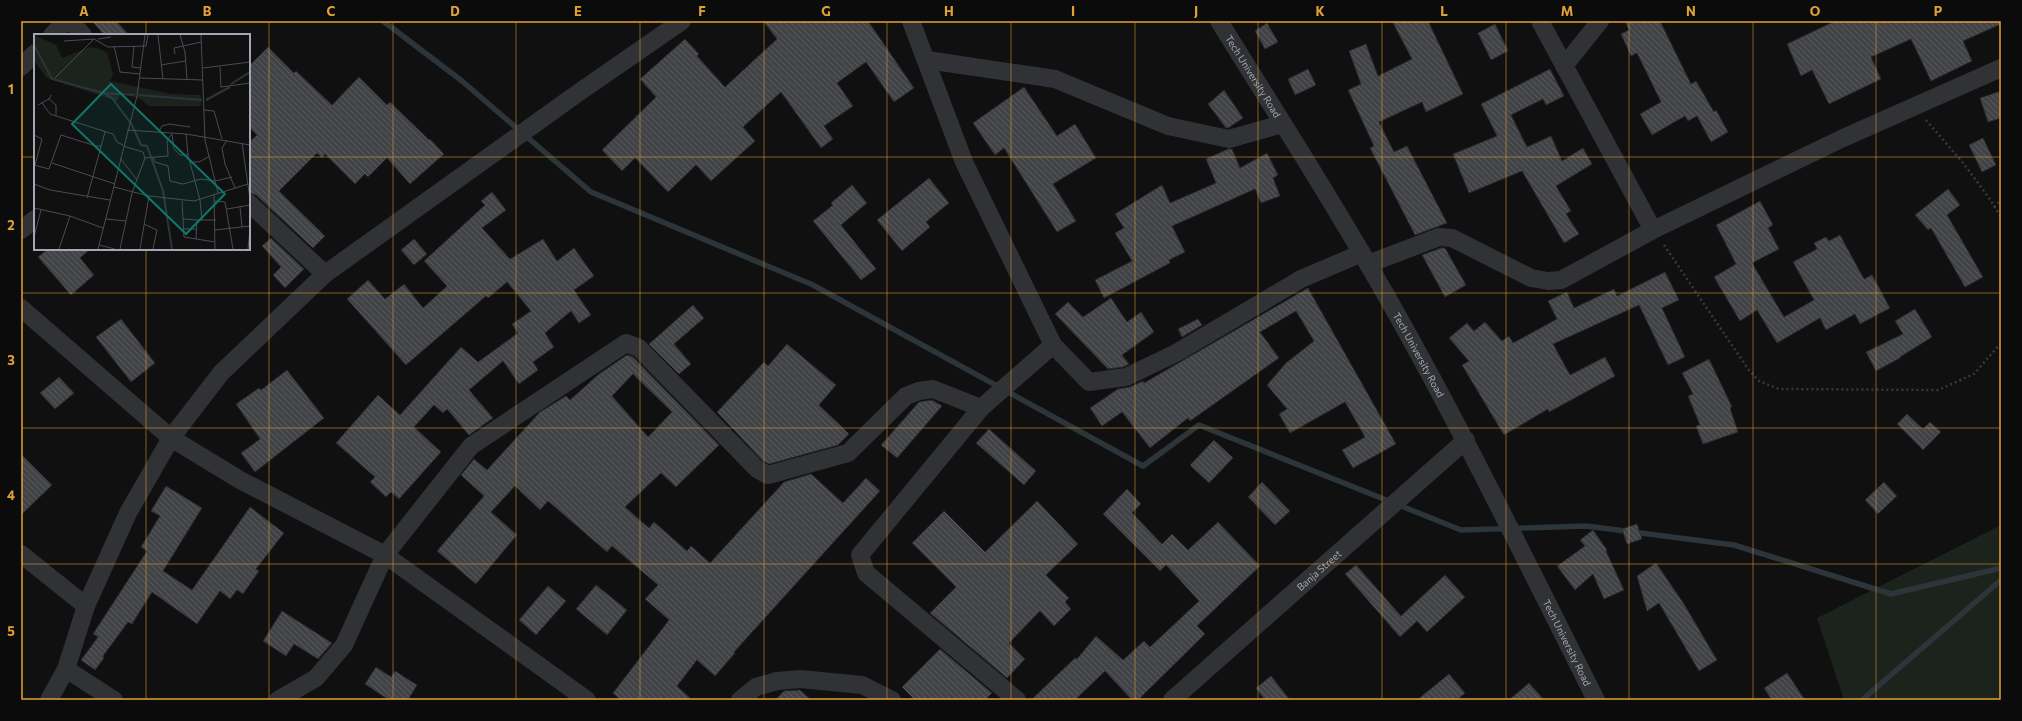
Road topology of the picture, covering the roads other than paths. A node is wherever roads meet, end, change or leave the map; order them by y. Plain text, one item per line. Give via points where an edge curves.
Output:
1 (66, 21) edge
2 (70, 21) edge
3 (681, 21) edge
4 (911, 21) edge
5 (1220, 21) edge
6 (1540, 21) edge
7 (1600, 21) edge
8 (53, 34) edge
9 (82, 34) edge
10 (34, 54) edge
11 (927, 60) junction
12 (1564, 66) junction
13 (21, 67) edge
14 (2001, 68) edge
15 (1282, 124) junction
16 (250, 204) edge
17 (34, 220) edge
18 (21, 230) edge
19 (1653, 230) junction
20 (1365, 258) junction
21 (325, 274) junction
22 (21, 308) edge
23 (1053, 345) junction
24 (981, 408) junction
25 (171, 438) junction
26 (1466, 440) junction
27 (385, 555) junction
28 (25, 562) edge
29 (86, 606) junction
30 (66, 669) junction
31 (49, 700) edge
32 (114, 700) edge
33 (278, 700) edge
34 (587, 700) edge
35 (740, 700) edge
36 (892, 700) edge
37 (1017, 700) edge
38 (1172, 700) edge
39 (1596, 700) edge

1 - 8 street
2 - 9 street
3 - 21 street
4 - 11 street
5 - 15 street, Tech University Road
6 - 12 street
7 - 12 street
10 - 13 street
11 - 15 street via 1056,79 1168,126 1230,139
11 - 23 street via 964,162
12 - 19 street
14 - 19 street via 1841,139
15 - 20 street, Tech University Road
16 - 21 street
17 - 18 street
19 - 20 street via 1561,280 1531,278 1452,238 1439,237
20 - 23 street via 1301,279 1176,353 1126,377 1089,382
20 - 26 street, Tech University Road
21 - 25 street via 221,373
22 - 25 street
23 - 24 street
24 - 27 street via 933,389 919,391 906,396 848,453 768,475 757,469 639,348 626,343 471,446
24 - 37 street via 860,555 866,573
25 - 27 street via 240,480
25 - 29 street via 128,513
26 - 38 street, Banja Street
26 - 39 street, Tech University Road
27 - 33 street via 344,645 316,678
27 - 34 street
28 - 29 street
29 - 30 street
30 - 31 street
30 - 32 street
35 - 36 street via 756,686 800,679 862,685

